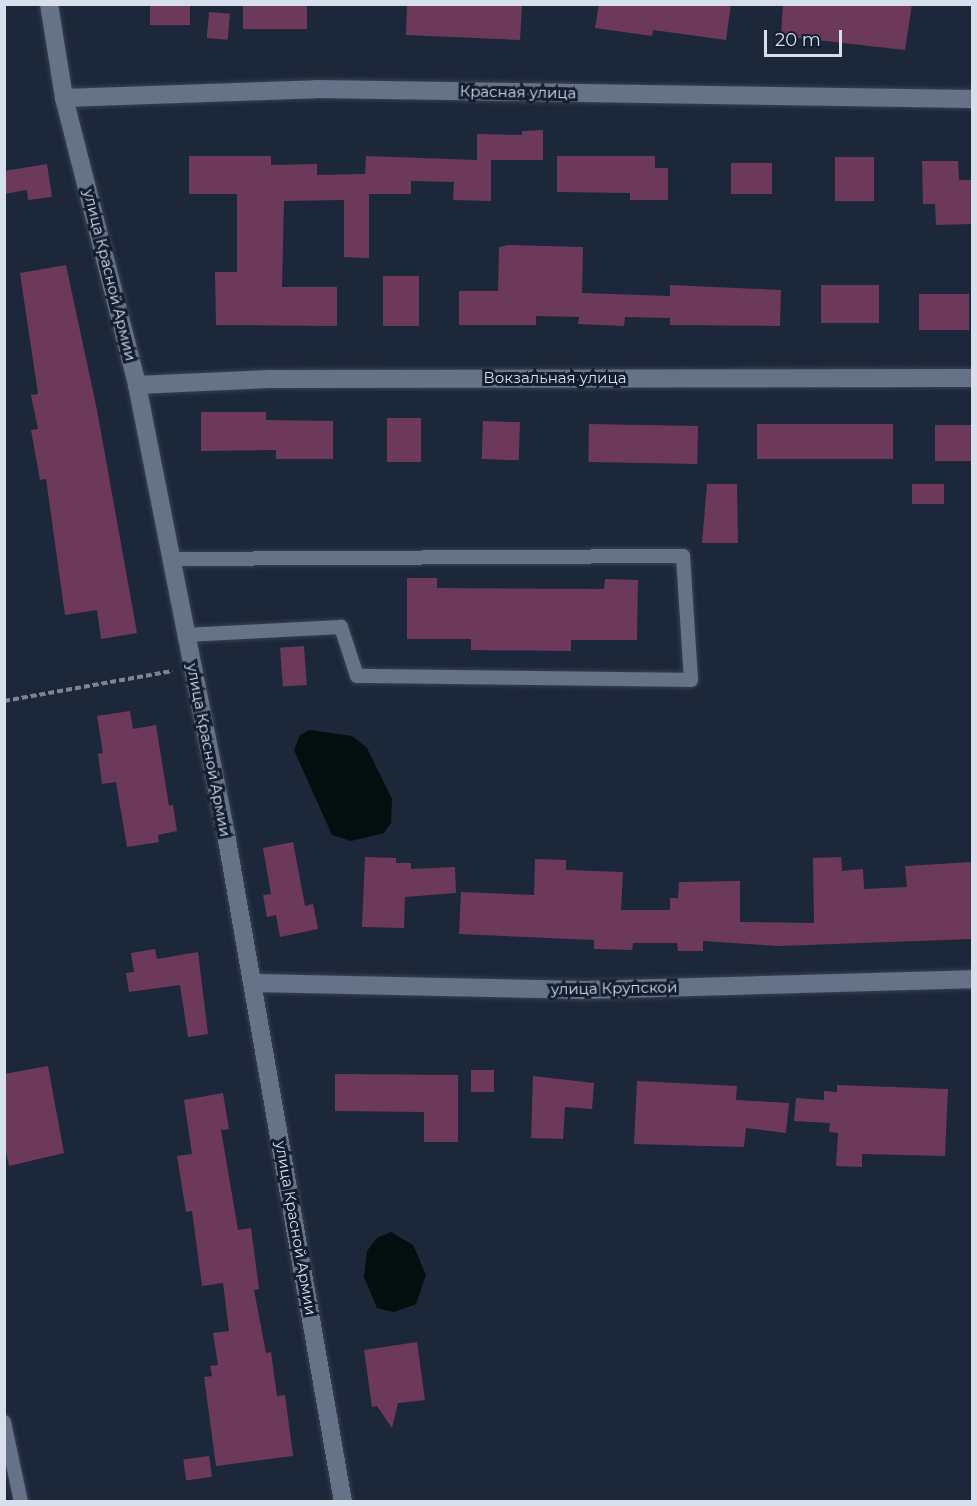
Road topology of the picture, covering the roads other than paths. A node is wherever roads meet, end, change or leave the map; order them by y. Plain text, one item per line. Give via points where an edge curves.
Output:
1 (49, 4) edge
2 (64, 98) junction
3 (972, 99) edge
4 (972, 378) edge
5 (137, 385) junction
6 (171, 559) junction
7 (185, 635) junction
8 (972, 979) edge
9 (255, 983) junction
10 (4, 1422) edge
11 (21, 1502) edge
12 (343, 1502) edge

1 - 2 street, улица Красной Армии
2 - 3 street, Красная улица via 316,89
2 - 5 street, улица Красной Армии
4 - 5 street, Вокзальная улица via 270,379
5 - 6 street, улица Красной Армии
6 - 7 street, улица Красной Армии
6 - 7 lane via 683,556 691,680 357,676 341,627
7 - 9 street, улица Красной Армии
8 - 9 street, улица Крупской via 585,990
9 - 12 street, улица Красной Армии
10 - 11 lane

